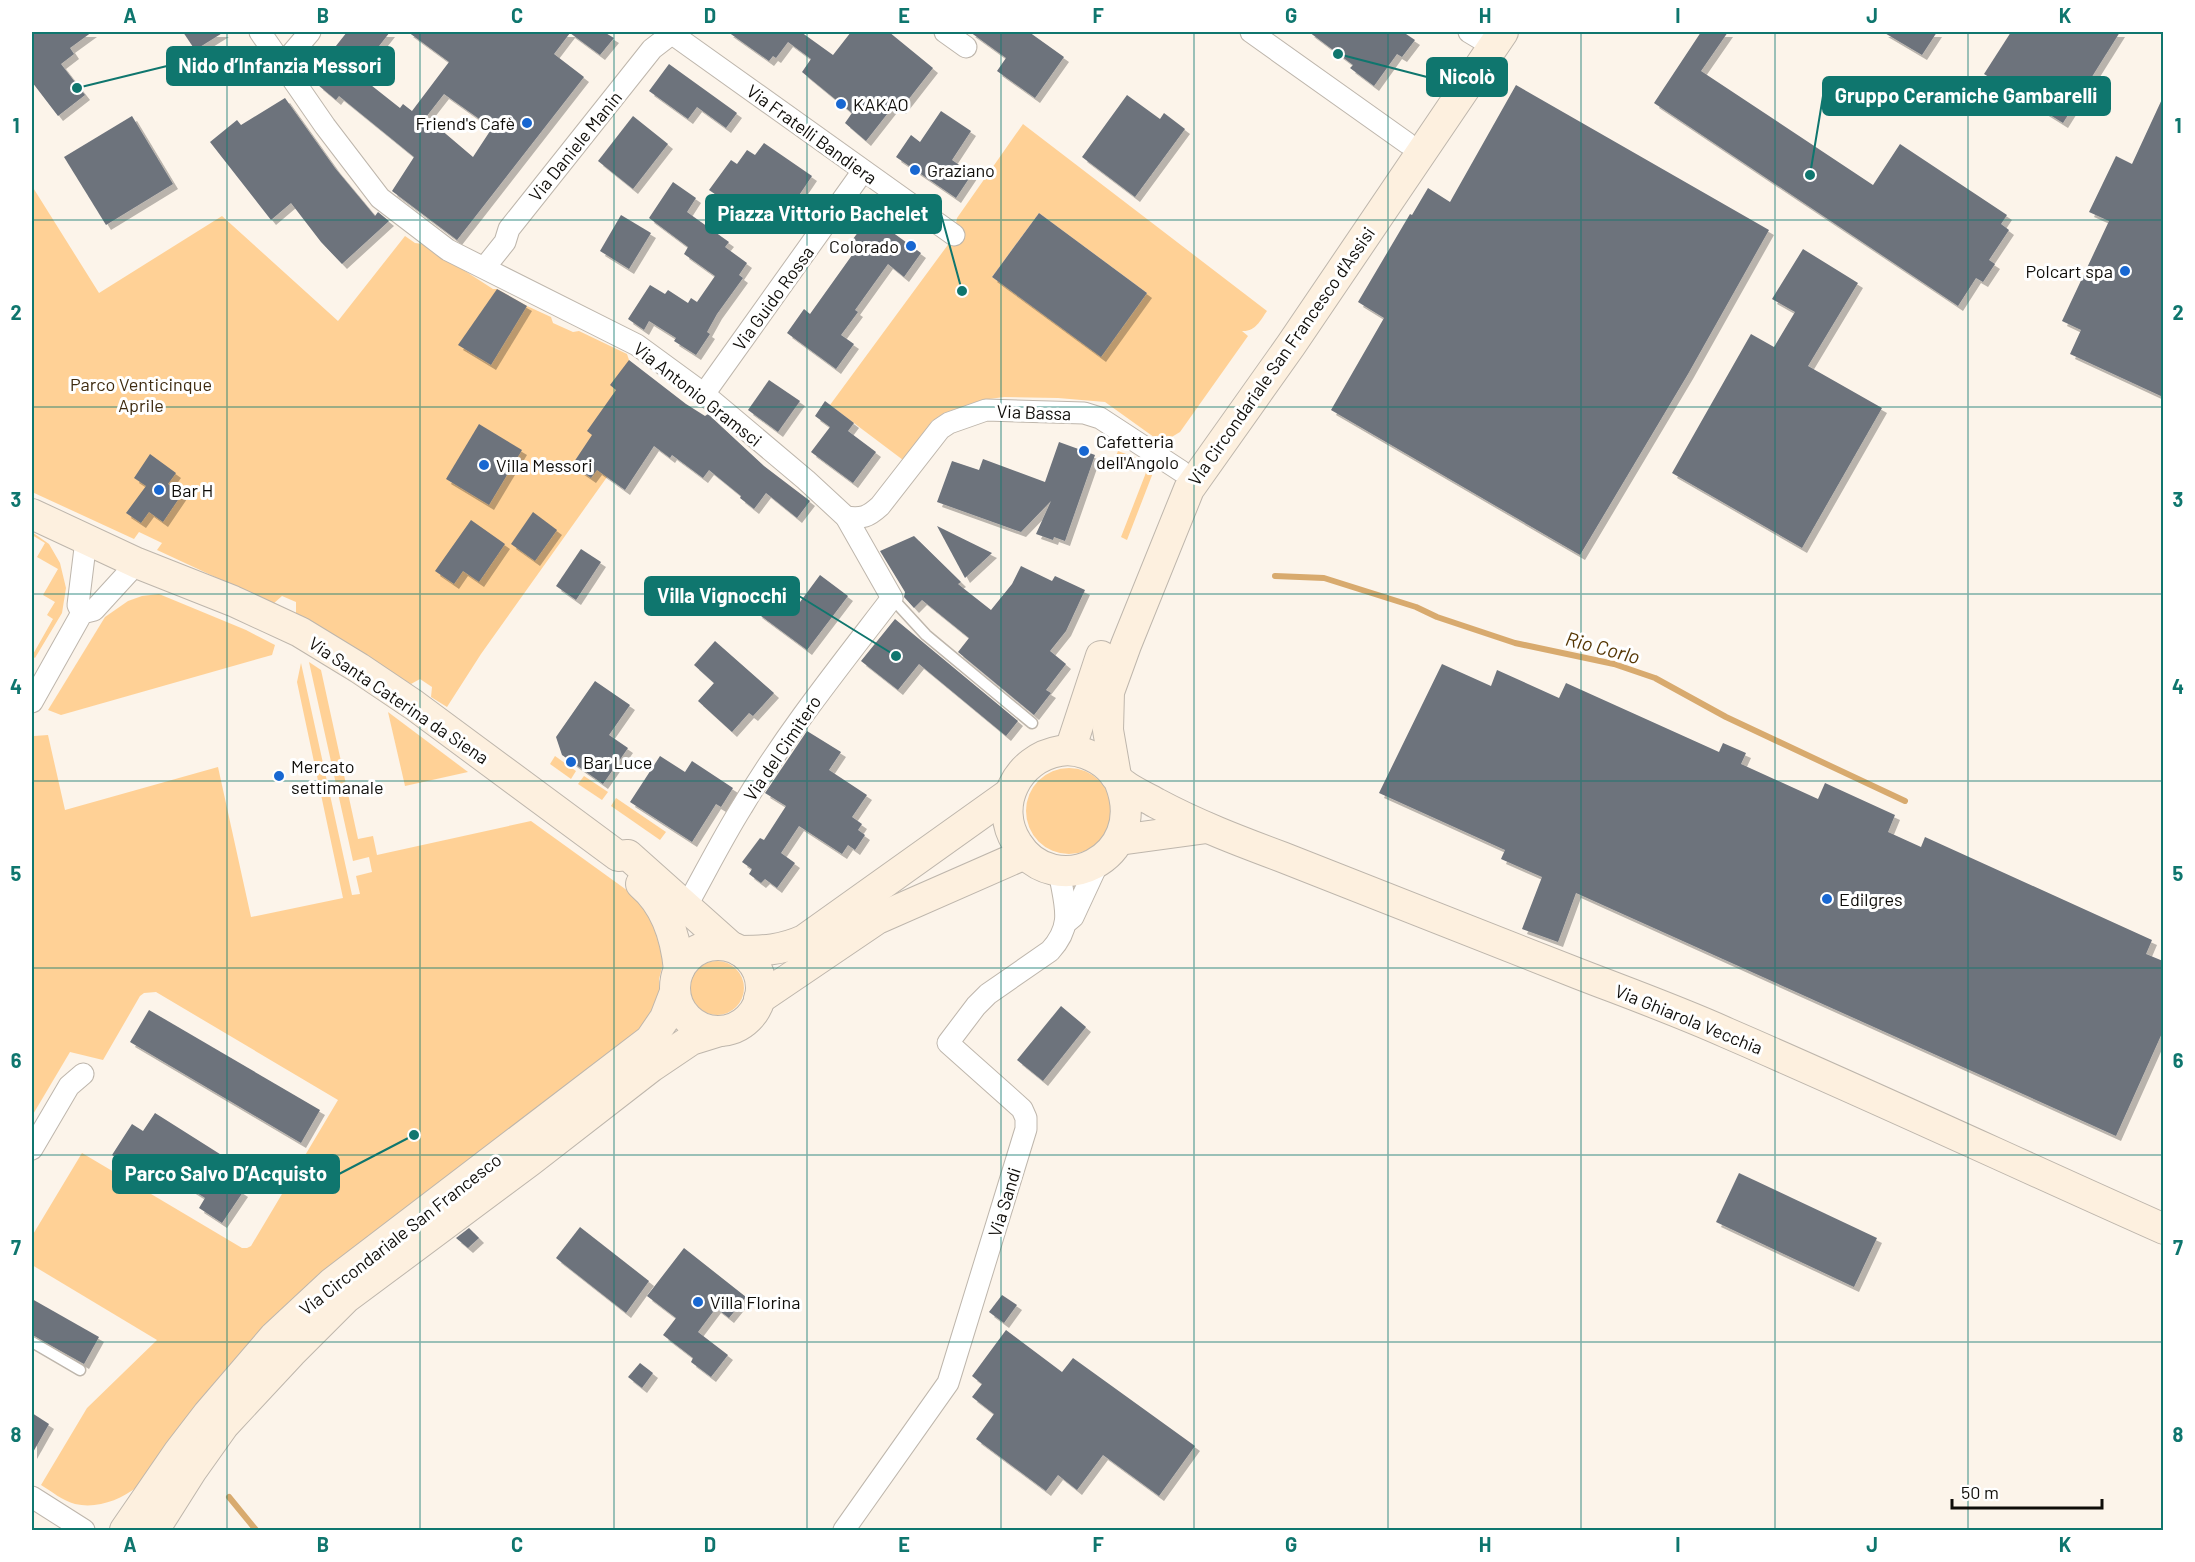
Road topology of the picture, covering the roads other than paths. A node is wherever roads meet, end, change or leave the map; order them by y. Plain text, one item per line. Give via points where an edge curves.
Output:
1 (260, 32) edge
2 (310, 32) edge
3 (672, 32) edge
4 (945, 32) edge
5 (1251, 32) edge
6 (1484, 33) edge
7 (966, 47) dead end
8 (282, 65) junction
9 (1407, 144) junction
10 (863, 171) junction
11 (954, 235) dead end
12 (485, 267) junction
13 (704, 394) junction
14 (1181, 471) junction
15 (32, 514) edge
16 (846, 517) junction
17 (86, 540) junction
18 (137, 563) junction
19 (892, 598) junction
20 (82, 613) junction
21 (32, 702) edge
22 (1032, 723) dead end
23 (1070, 750) junction
24 (1118, 779) junction
25 (1010, 793) junction
26 (1207, 828) junction
27 (1109, 851) junction
28 (1025, 854) junction
29 (618, 856) junction
30 (1059, 870) junction
31 (686, 907) junction
32 (1067, 922) junction
33 (735, 949) junction
34 (677, 981) junction
35 (759, 999) junction
36 (720, 1031) junction
37 (83, 1074) dead end
38 (32, 1149) edge
39 (2163, 1229) edge
40 (32, 1342) edge
41 (80, 1370) dead end
42 (32, 1497) edge
43 (84, 1530) edge
44 (125, 1530) edge
45 (154, 1530) edge
46 (844, 1530) edge

1 - 8 street, Via Antonio Gramsci
2 - 8 street
3 - 10 street, Via Fratelli Bandiera
3 - 12 street, Via Daniele Manin via 652,49 526,206
4 - 7 street
5 - 9 street
6 - 9 street, Via Circondariale San Francesco d'Assisi
6 - 24 street, Via Circondariale San Francesco d'Assisi via 1291,345 1189,489 1109,692 1108,730
8 - 12 street, Via Antonio Gramsci via 380,198 448,250
9 - 14 street, Via Circondariale San Francesco d'Assisi
10 - 11 street, Via Fratelli Bandiera
10 - 13 street, Via Guido Rossa
12 - 13 street, Via Antonio Gramsci via 637,345
13 - 16 street, Via Antonio Gramsci
14 - 16 street, Via Bassa via 1100,418 1084,413 986,410 940,429 869,516
14 - 23 street, Via Circondariale San Francesco d'Assisi via 1107,637
15 - 17 street, Via Santa Caterina da Siena
16 - 19 street, Via Antonio Gramsci
17 - 18 street, Via Santa Caterina da Siena
17 - 20 street via 78,604
18 - 20 street via 94,610
18 - 29 street, Via Santa Caterina da Siena via 286,626 359,668
19 - 22 lane, Via Antonio Gramsci via 926,635
19 - 31 street, Via del Cimitero via 773,759
20 - 21 street
23 - 24 street via 1096,758
23 - 25 street via 1047,754 1031,763 1018,776
24 - 26 street, Via Ghiarola Vecchia
24 - 27 street, Via Circondariale San Francesco d'Assisi via 1127,810 1124,828
25 - 28 street via 1009,825
25 - 33 street via 804,940 767,951
26 - 27 street, Via Ghiarola Vecchia
26 - 39 street, Via Ghiarola Vecchia via 1725,1032
27 - 30 street via 1090,866
27 - 32 street, Via Sandi
28 - 30 street via 1039,864
28 - 35 street via 877,919
29 - 31 street, Via Santa Caterina da Siena via 628,855
29 - 34 street, Via Santa Caterina da Siena via 617,865 650,891 662,909 673,933
30 - 32 street
31 - 33 street, Via Santa Caterina da Siena
32 - 46 street, Via Sandi via 1050,951 988,994 948,1043 1022,1109 1026,1130 948,1383
33 - 34 street via 709,946 697,950 686,959
33 - 35 street via 757,972
34 - 36 street via 677,1003 690,1020
34 - 44 street, Via Circondariale San Francesco via 665,1018 650,1040 332,1283 274,1337 202,1422
35 - 36 street via 744,1021
36 - 45 street, Via Circondariale San Francesco via 691,1040 651,1067 346,1299 224,1425
37 - 38 street via 69,1086
40 - 41 lane
42 - 43 street

